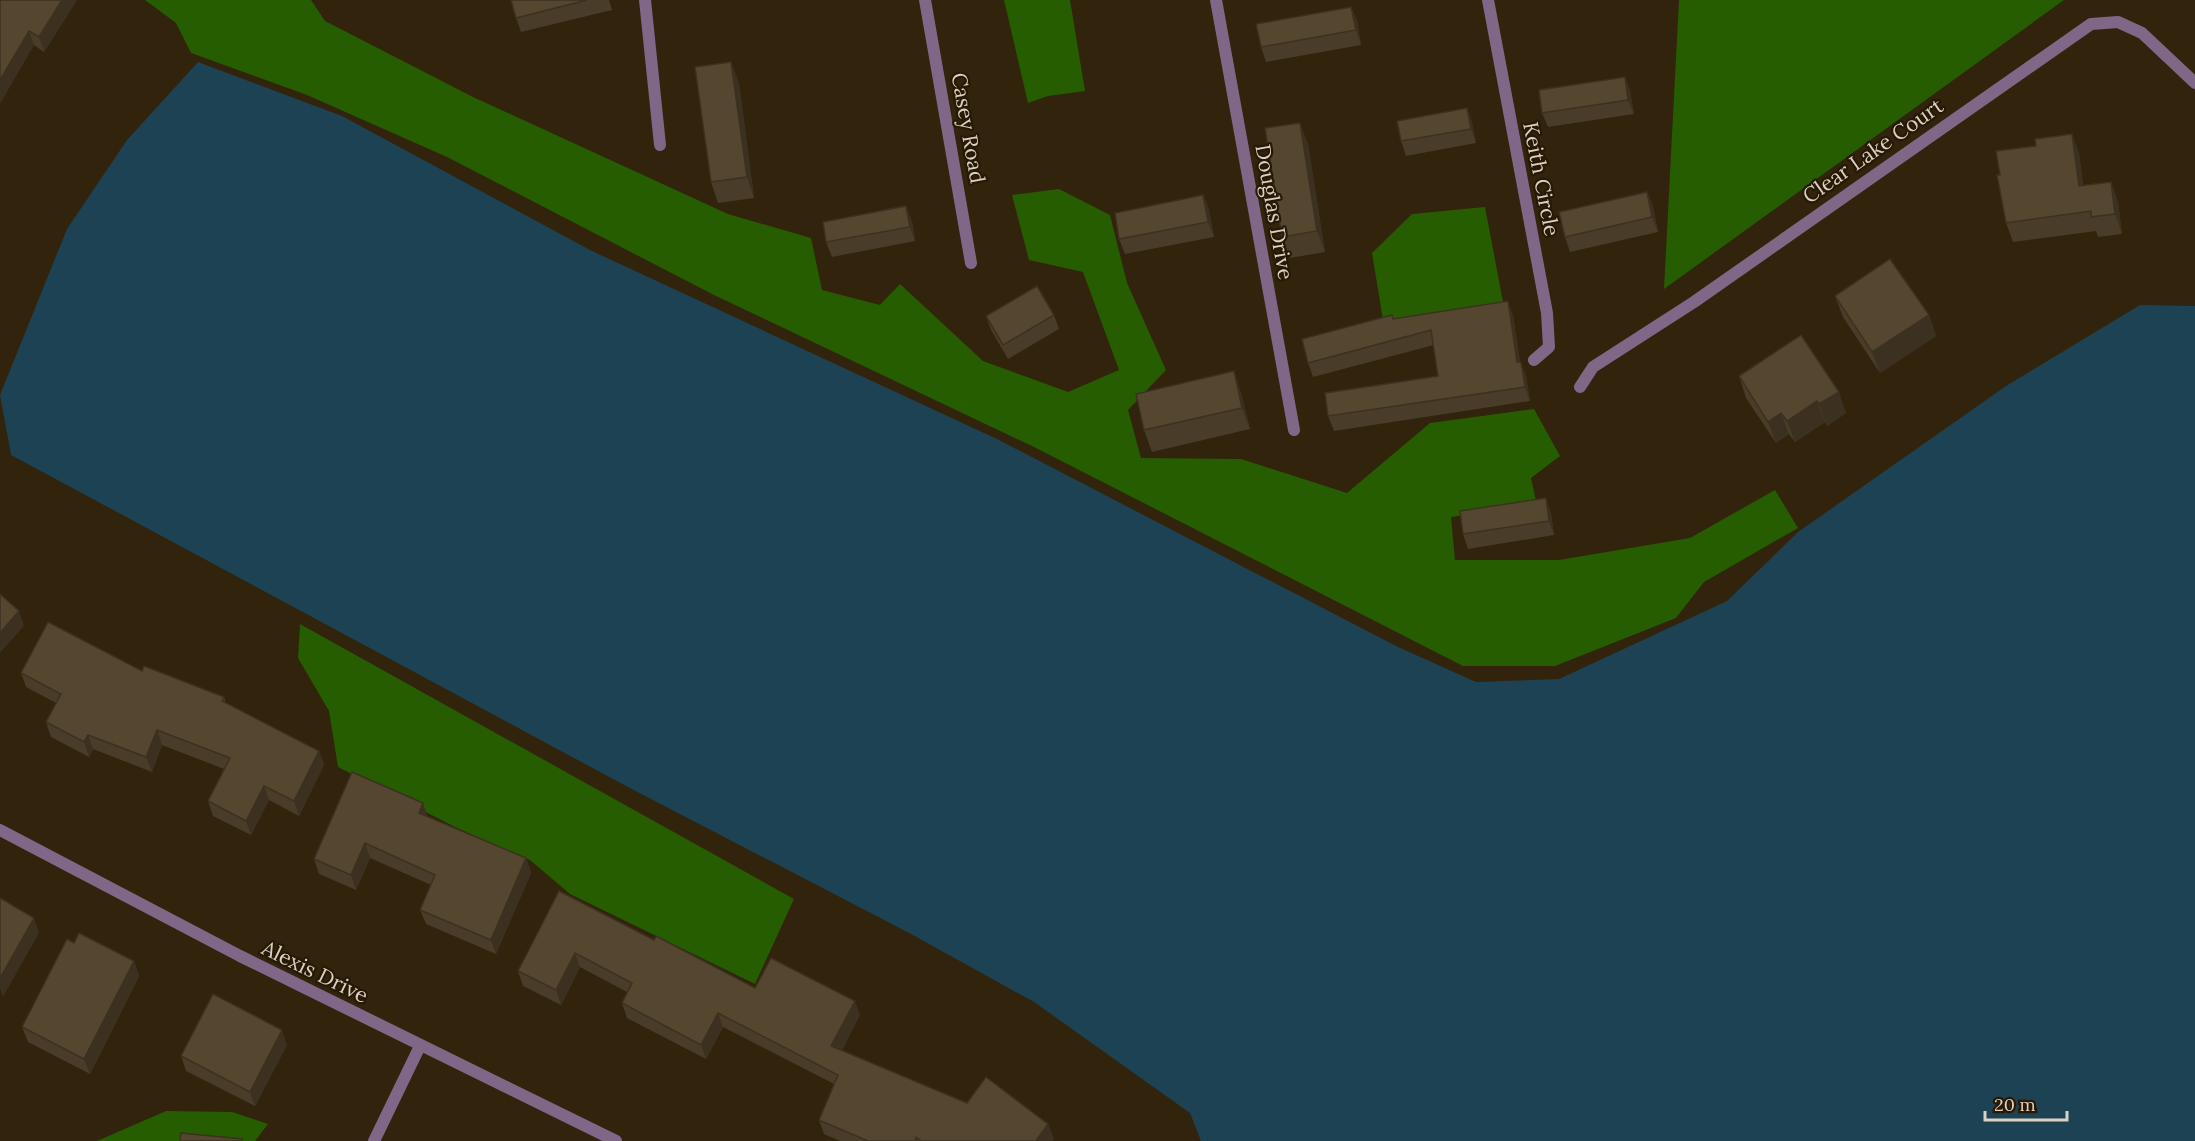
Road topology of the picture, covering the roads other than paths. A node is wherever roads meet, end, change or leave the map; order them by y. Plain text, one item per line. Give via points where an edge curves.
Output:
1 (645, 0) edge
2 (925, 0) edge
3 (1216, 0) edge
4 (1488, 0) edge
5 (2195, 83) edge
6 (660, 145) dead end
7 (971, 263) dead end
8 (1534, 360) dead end
9 (1580, 387) dead end
10 (1294, 430) dead end
11 (0, 830) edge
12 (420, 1046) junction
13 (374, 1141) edge
14 (616, 1141) edge

1 - 6 street
2 - 7 street, Casey Road
3 - 10 street, Douglas Drive
4 - 8 street, Keith Circle via 1547,313 1549,346
5 - 9 street, Clear Lake Court via 2142,33 2118,22 2091,24 1694,302 1593,368
11 - 12 street, Alexis Drive
12 - 13 street
12 - 14 street, Alexis Drive

